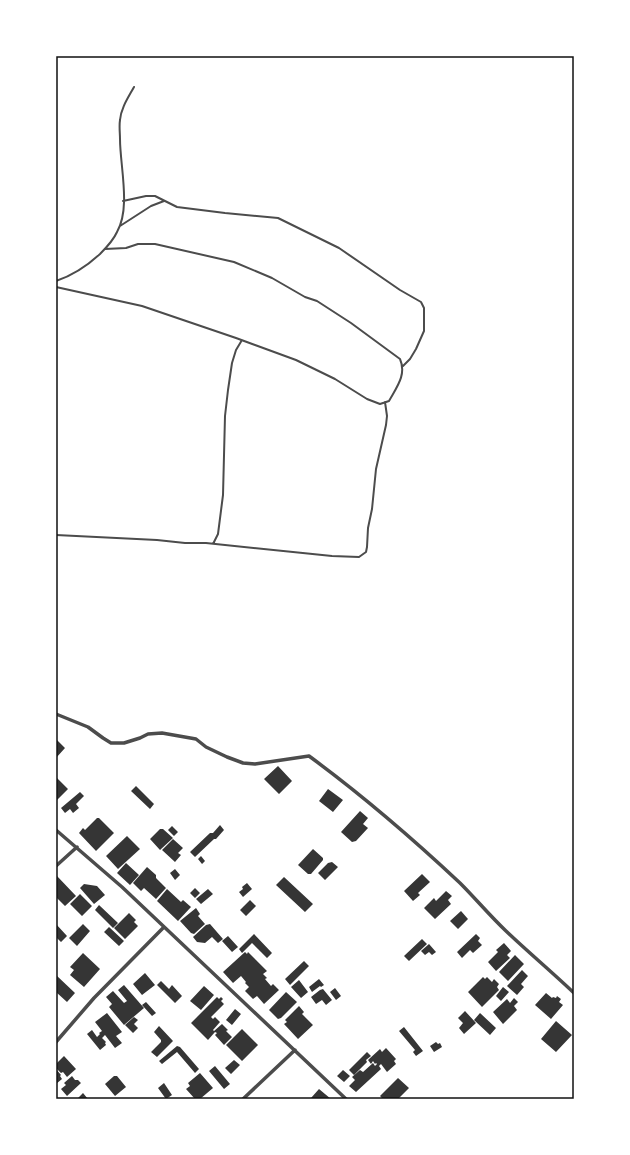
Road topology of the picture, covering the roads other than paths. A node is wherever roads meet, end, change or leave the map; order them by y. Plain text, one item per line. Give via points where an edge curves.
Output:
1 (134, 86) dead end
2 (124, 201) junction
3 (164, 201) junction
4 (119, 227) junction
5 (105, 249) junction
6 (56, 281) edge
7 (56, 287) edge
8 (242, 340) junction
9 (403, 366) junction
10 (385, 402) junction
11 (56, 535) edge
12 (213, 544) junction
13 (56, 714) edge
14 (56, 830) edge
15 (77, 847) junction
16 (56, 866) edge
17 (164, 927) junction
18 (574, 992) edge
19 (56, 1042) edge
20 (295, 1050) junction
21 (243, 1099) edge
22 (346, 1099) edge

1 - 2 lane via 122,108 119,121
2 - 3 lane via 146,196 155,196
2 - 4 lane
3 - 4 lane via 151,206
3 - 9 lane via 177,207 197,210 278,218 339,248 420,302 424,308 424,331 410,359
4 - 5 lane
5 - 6 lane via 72,274
5 - 9 lane via 155,244 234,262 317,301 387,349 400,359
7 - 8 lane via 142,306
8 - 10 lane via 296,360 335,379 367,399 380,404
8 - 12 lane via 232,363 228,390 223,495 218,534
9 - 10 lane via 397,385
10 - 12 lane via 386,425 376,469 366,552 352,557 332,556
11 - 12 lane
13 - 18 street via 88,727 111,743 124,743 148,734 162,733 196,739 206,747 243,763 255,764 309,756 413,841 506,931
14 - 15 street
15 - 16 street
15 - 17 street
17 - 19 street via 94,998
17 - 20 street
20 - 21 street
20 - 22 street

